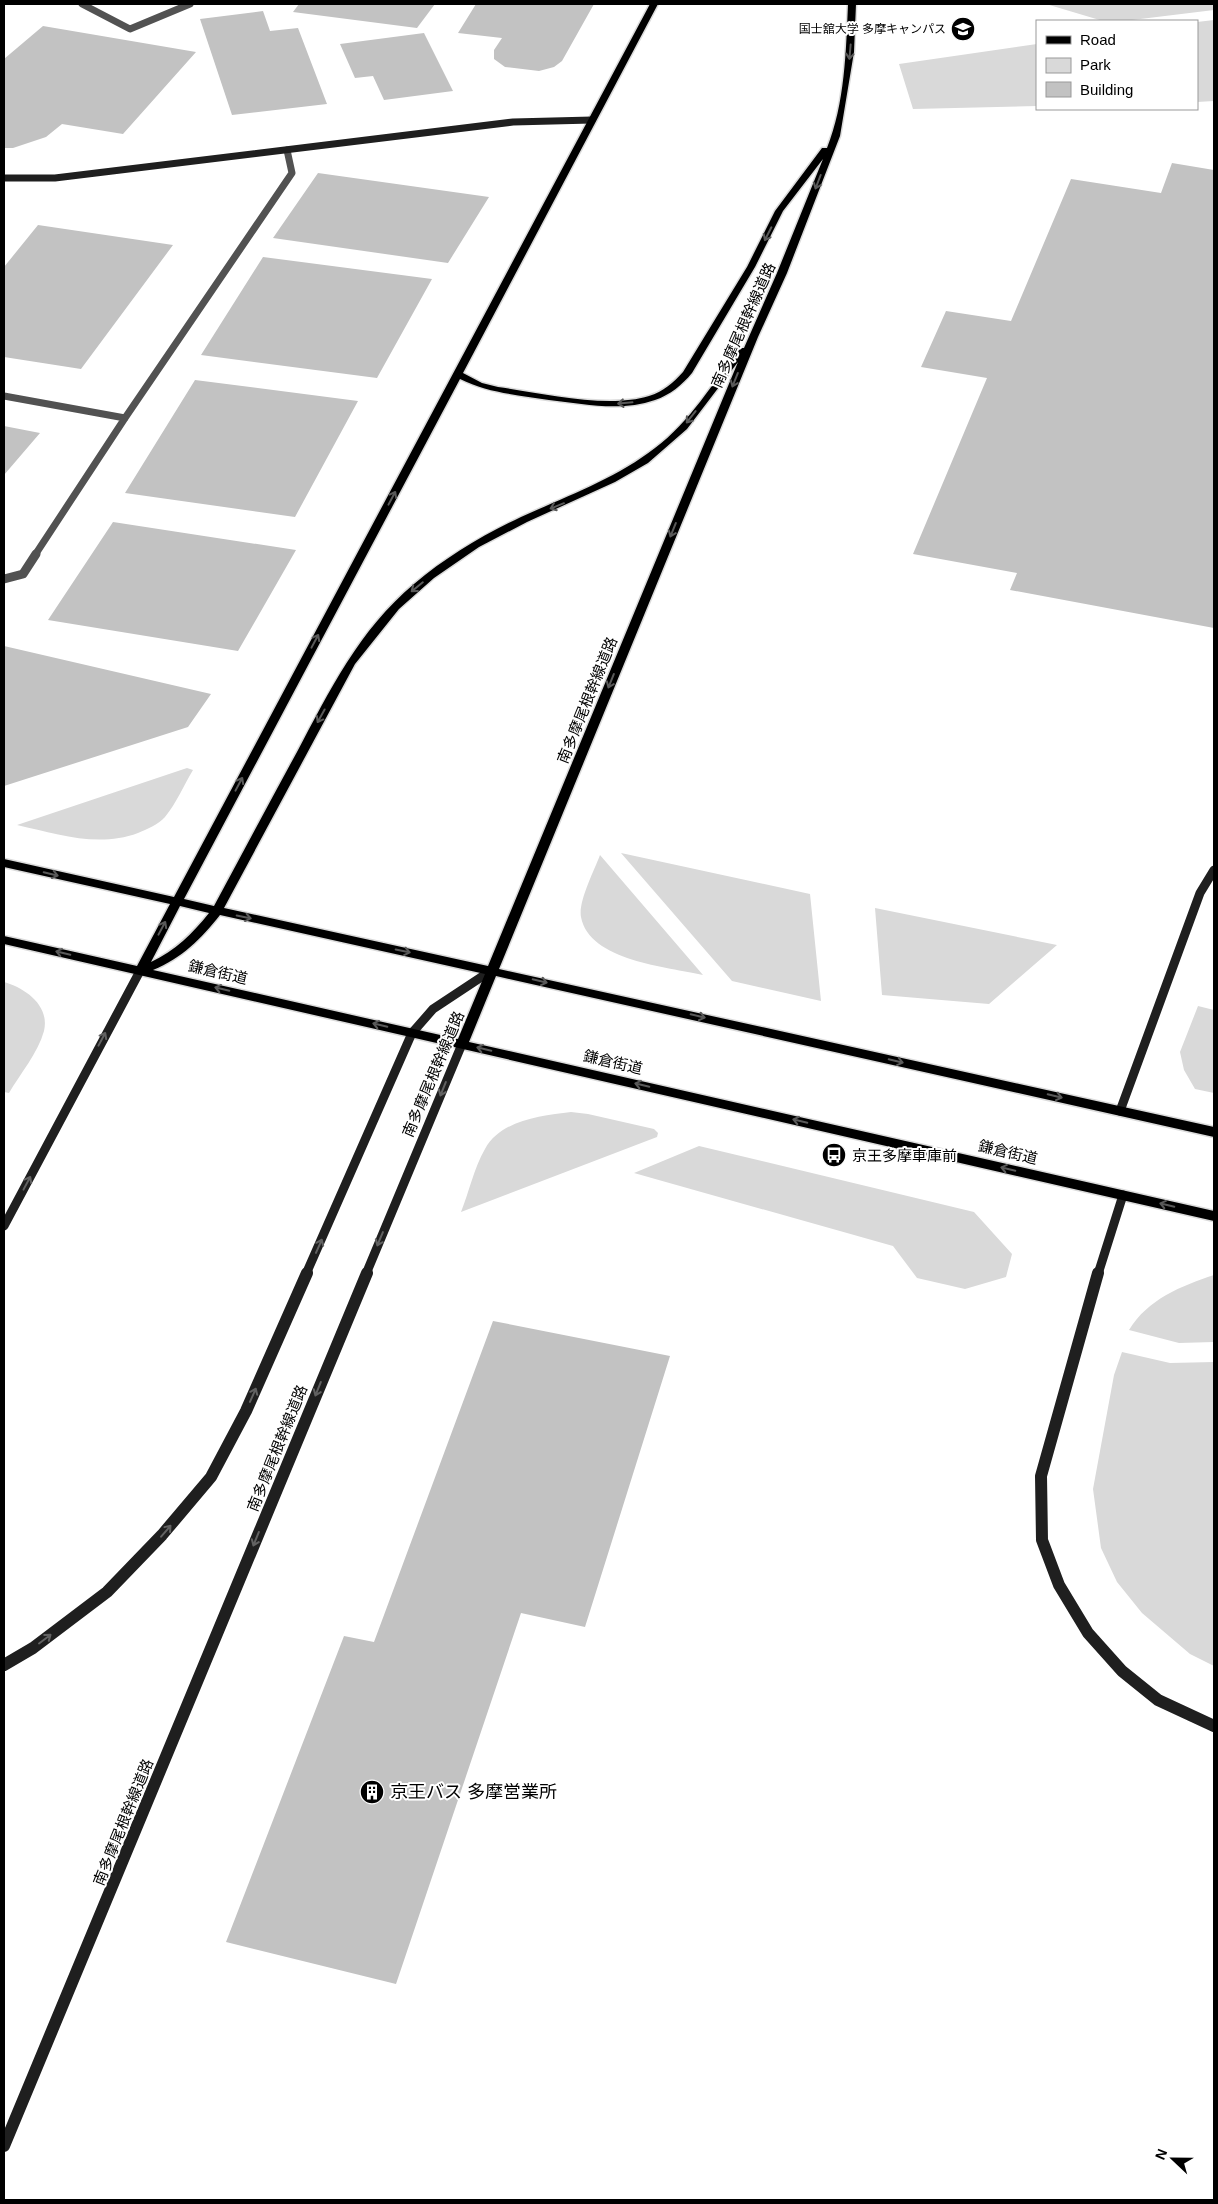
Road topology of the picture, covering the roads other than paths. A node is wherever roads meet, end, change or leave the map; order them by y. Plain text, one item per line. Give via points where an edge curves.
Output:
1 (82, 4) edge
2 (190, 4) edge
3 (654, 4) edge
4 (852, 4) edge
5 (592, 120) junction
6 (836, 136) junction
7 (287, 150) junction
8 (4, 178) edge
9 (752, 337) junction
10 (458, 374) junction
11 (4, 396) edge
12 (125, 418) junction
13 (4, 579) edge
14 (4, 863) edge
15 (1214, 870) edge
16 (176, 902) junction
17 (218, 911) junction
18 (4, 940) edge
19 (492, 970) junction
20 (140, 971) junction
21 (412, 1033) junction
22 (462, 1044) junction
23 (1120, 1111) junction
24 (1214, 1132) edge
25 (1124, 1195) junction
26 (1214, 1216) edge
27 (4, 1226) edge
28 (4, 1665) edge
29 (1214, 1726) edge
30 (4, 2146) edge

1 - 2 street via 130,29
3 - 5 main road
4 -> 6 main road, 南多摩尾根幹線道路 via 849,60
5 - 7 main road via 513,122
5 - 10 main road
6 -> 9 main road, 南多摩尾根幹線道路 via 782,273
6 -> 10 main road via 779,211 752,267 687,373 675,386 653,398 603,404 498,390
7 - 8 main road via 55,178
7 - 12 street via 292,174
9 -> 17 main road via 683,427 661,448 599,487 476,544 403,598 350,663
9 -> 19 main road, 南多摩尾根幹線道路
16 -> 10 main road
11 - 12 street
12 - 13 street via 23,574
14 -> 16 main road
15 - 23 main road via 1200,893
16 - 17 main road
20 -> 16 main road
17 -> 19 main road
17 - 20 main road via 194,939 166,960
20 -> 18 main road, 鎌倉街道
19 - 21 main road via 433,1009
19 - 22 main road, 南多摩尾根幹線道路
19 -> 23 main road
21 -> 20 main road, 鎌倉街道
27 -> 20 main road
21 - 22 main road, 鎌倉街道
28 -> 21 main road via 107,1592 162,1536 211,1477 246,1412
25 -> 22 main road, 鎌倉街道
22 -> 30 main road, 南多摩尾根幹線道路
23 - 24 main road
26 -> 25 main road, 鎌倉街道
25 - 29 main road via 1088,1304 1041,1476 1042,1540 1059,1585 1088,1633 1122,1671 1158,1700

